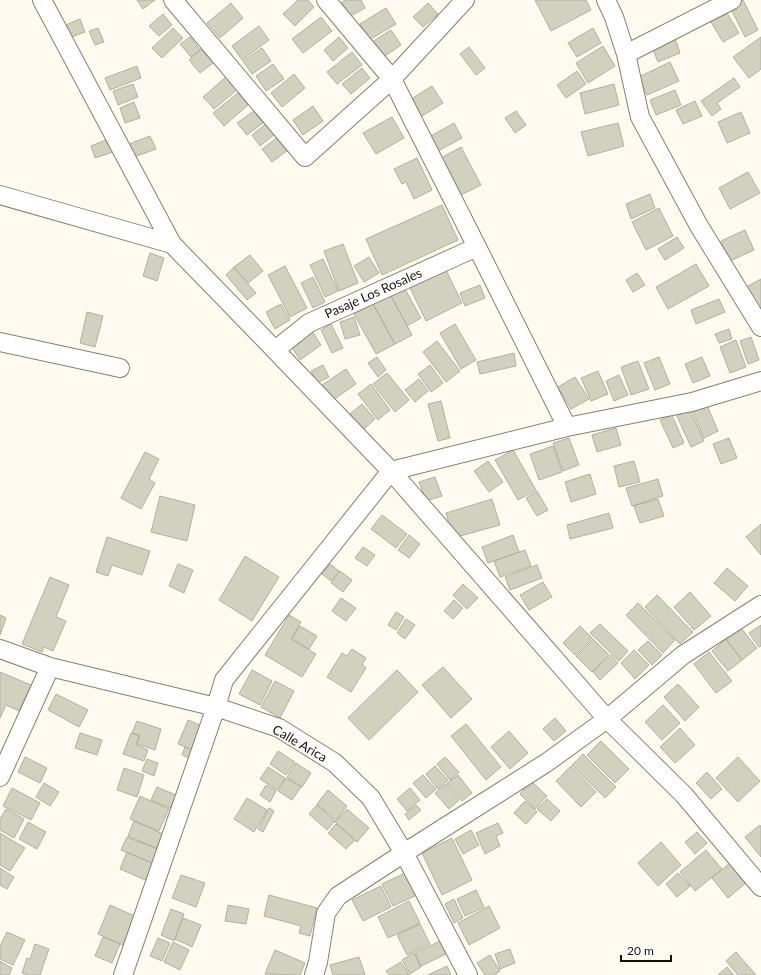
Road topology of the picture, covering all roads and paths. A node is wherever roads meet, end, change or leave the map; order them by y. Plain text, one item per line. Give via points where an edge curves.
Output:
1 (42, 0) edge
2 (172, 0) edge
3 (326, 0) edge
4 (465, 0) edge
5 (606, 0) edge
6 (732, 0) edge
7 (626, 54) junction
8 (392, 80) junction
9 (0, 195) edge
10 (172, 244) junction
11 (477, 247) junction
12 (761, 327) edge
13 (0, 342) edge
14 (276, 350) junction
15 (120, 368) dead end
16 (761, 381) edge
17 (567, 427) junction
18 (391, 471) junction
19 (761, 604) edge
20 (0, 649) edge
21 (50, 666) junction
22 (216, 707) junction
23 (607, 719) junction
24 (0, 777) edge
25 (404, 853) junction
26 (761, 887) edge
27 (123, 975) edge
28 (314, 975) edge
29 (468, 975) edge

1 - 10 street
2 - 8 street via 305,157
3 - 8 street
4 - 8 street
5 - 7 street
6 - 7 street
7 - 12 street via 640,117 699,226
8 - 11 street
9 - 10 street
10 - 14 street
11 - 14 street, Pasaje Los Rosales via 309,322
11 - 17 street
13 - 15 street
14 - 18 street
16 - 17 street via 692,402
17 - 18 street
18 - 22 street via 224,680
18 - 23 street
19 - 23 street via 682,655
20 - 21 street, Calle Arica
21 - 22 street, Calle Arica
21 - 24 street
22 - 25 street, Calle Arica via 279,728 335,763 371,798
22 - 27 street
23 - 25 street via 546,763
23 - 26 street via 684,795
25 - 28 street via 338,896 326,913
25 - 29 street, Calle Arica

